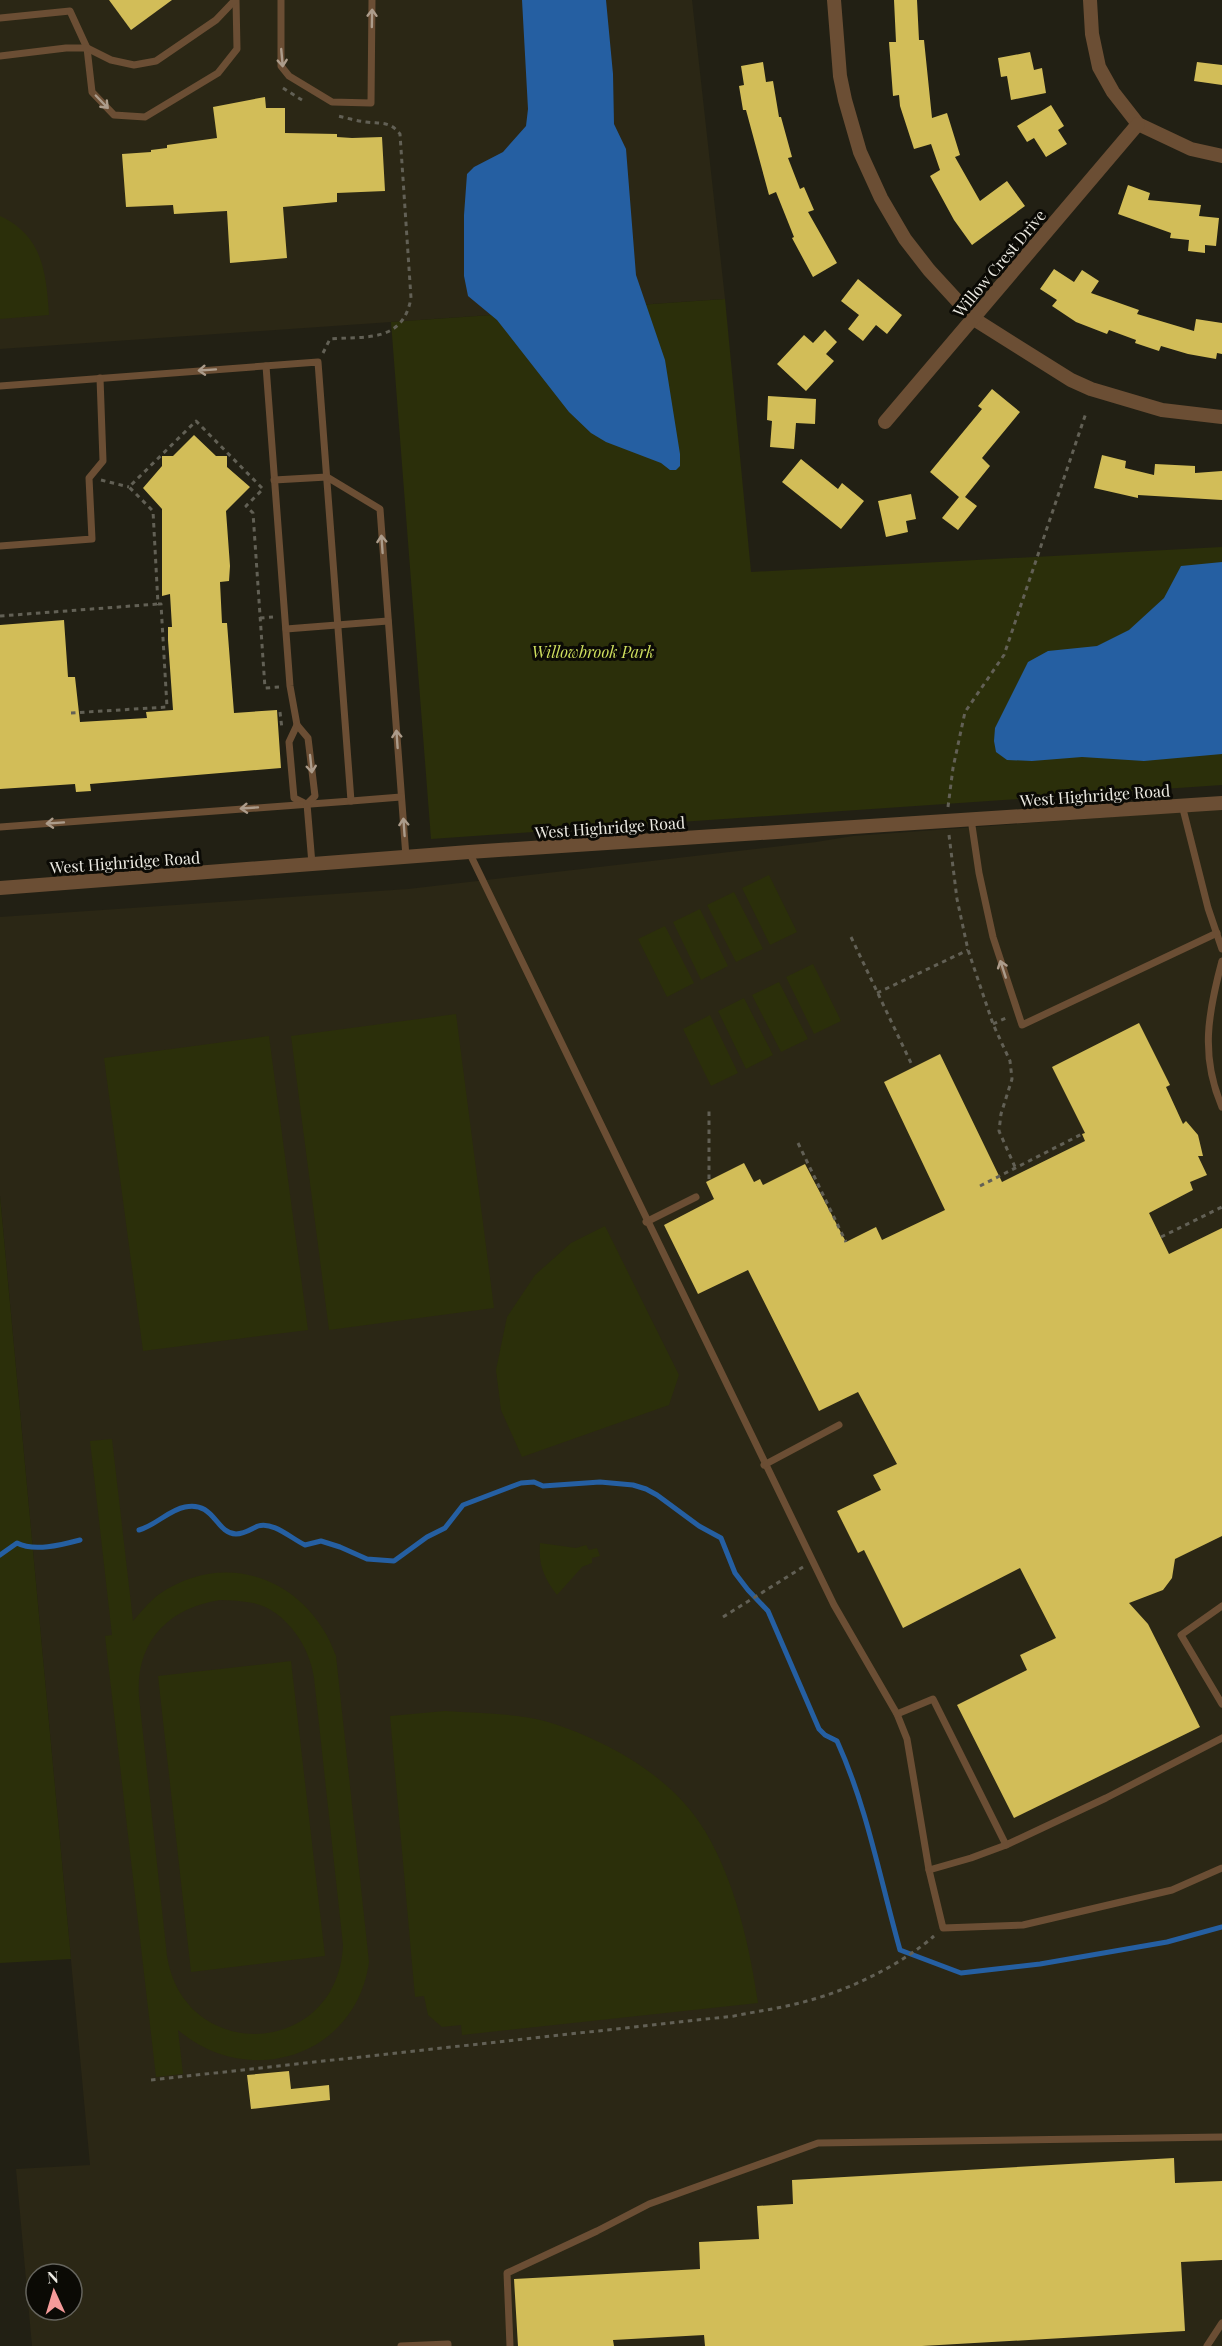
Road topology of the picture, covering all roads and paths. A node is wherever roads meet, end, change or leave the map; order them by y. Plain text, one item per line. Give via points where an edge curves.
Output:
1 (235, 0) edge
2 (281, 0) edge
3 (372, 0) edge
4 (834, 0) edge
5 (1089, 0) edge
6 (0, 18) edge
7 (87, 48) junction
8 (0, 57) edge
9 (279, 82) dead end
10 (313, 107) dead end
11 (333, 115) dead end
12 (1138, 124) junction
13 (1222, 156) edge
14 (974, 319) junction
15 (318, 362) junction
16 (266, 366) junction
17 (100, 378) junction
18 (0, 386) edge
19 (1086, 413) dead end
20 (1222, 417) edge
21 (885, 422) dead end
22 (327, 477) junction
23 (89, 478) junction
24 (274, 480) junction
25 (129, 487) junction
26 (0, 546) edge
27 (158, 604) junction
28 (0, 616) edge
29 (388, 621) junction
30 (338, 625) junction
31 (286, 629) junction
32 (290, 686) junction
33 (279, 687) junction
34 (279, 698) dead end
35 (280, 709) dead end
36 (71, 713) dead end
37 (297, 725) junction
38 (282, 731) dead end
39 (401, 797) junction
40 (351, 801) junction
41 (1222, 803) edge
42 (308, 804) junction
43 (1182, 805) junction
44 (971, 819) junction
45 (948, 821) junction
46 (0, 827) edge
47 (469, 852) junction
48 (406, 857) junction
49 (312, 864) junction
50 (0, 888) edge
51 (1217, 933) junction
52 (851, 937) dead end
53 (1222, 949) edge
54 (968, 950) junction
55 (1222, 961) edge
56 (877, 993) junction
57 (911, 1063) dead end
58 (1222, 1107) edge
59 (709, 1108) dead end
60 (1082, 1134) dead end
61 (798, 1143) dead end
62 (1015, 1167) junction
63 (709, 1179) dead end
64 (980, 1186) dead end
65 (696, 1197) dead end
66 (1222, 1207) edge
67 (646, 1222) junction
68 (1161, 1238) dead end
69 (846, 1242) dead end
70 (838, 1425) dead end
71 (764, 1465) junction
72 (812, 1562) junction
73 (1222, 1606) edge
74 (723, 1617) dead end
75 (1222, 1704) edge
76 (897, 1714) junction
77 (1222, 1738) edge
78 (1006, 1845) junction
79 (1222, 1868) edge
80 (929, 1870) junction
81 (921, 1946) dead end
82 (151, 2080) dead end
83 (1222, 2137) edge
84 (1222, 2323) edge
85 (401, 2346) edge
86 (448, 2346) edge
87 (510, 2346) edge
88 (1208, 2346) edge

1 - 7 lane via 216,21 156,61 134,65 111,60
7 -> 1 lane via 92,92 114,115 145,117 218,73 237,49
2 -> 3 lane via 281,66 289,76 332,102 371,104
4 - 14 street via 840,76 860,152 880,198 929,270
5 - 12 street via 1099,67
6 - 7 lane via 70,11
7 - 8 lane
9 - 10 path via 284,90
11 - 15 path via 386,123 400,134 411,298 408,315 396,327 381,335 330,339
12 - 13 street via 1191,149
12 - 14 street, Willow Crest Drive
14 - 20 street via 1091,389 1162,410
14 - 21 street, Willow Crest Drive
15 - 16 lane
15 - 22 lane
16 -> 17 lane
16 - 24 lane
17 - 18 lane
17 - 23 lane via 103,461
19 - 45 path via 1004,655 966,712 950,786
22 - 24 lane
29 -> 22 lane via 380,509
22 - 30 lane
23 - 25 path
23 - 26 lane via 92,539
24 - 31 lane
25 - 27 path via 153,511
25 - 33 path via 196,421 263,489 246,506 253,513 265,688
27 - 28 path
27 - 36 path via 167,707
29 - 30 lane
39 -> 29 lane
30 - 31 lane
30 - 40 lane
31 - 32 lane
32 - 33 path
32 - 37 lane
33 - 34 path
35 - 38 path
37 -> 42 lane via 308,738 315,796
37 - 42 lane via 289,741 294,798
39 - 40 lane
48 -> 39 lane
40 - 42 lane
41 - 43 street, West Highridge Road
42 -> 46 lane
42 - 49 lane
43 - 44 street, West Highridge Road
43 - 51 lane
44 - 45 street, West Highridge Road
51 -> 44 lane via 1022,1025 993,937
45 - 47 street, West Highridge Road
45 - 54 path via 955,889
47 - 48 street, West Highridge Road
47 - 67 lane
48 - 49 street, West Highridge Road
49 - 50 street, West Highridge Road
51 - 53 lane
52 - 56 path
54 - 56 path
54 - 62 path via 1010,1061 1012,1079 999,1131
55 - 58 lane via 1207,1043 1215,1092
56 - 57 path
59 - 63 path
60 - 62 path
61 - 69 path
62 - 64 path
65 - 67 lane
66 - 68 path
67 - 71 lane
70 - 71 lane
71 - 72 lane
72 - 74 path
72 - 76 lane
73 - 75 lane via 1181,1635
76 - 78 lane via 933,1699
76 - 80 lane via 907,1739
77 - 78 lane
78 - 80 lane
79 - 80 lane via 1172,1890 1023,1925 943,1928
81 - 82 path via 858,1983 808,2001 734,2016
83 - 87 lane via 818,2143 649,2204 507,2272
84 - 88 lane
85 - 86 lane

